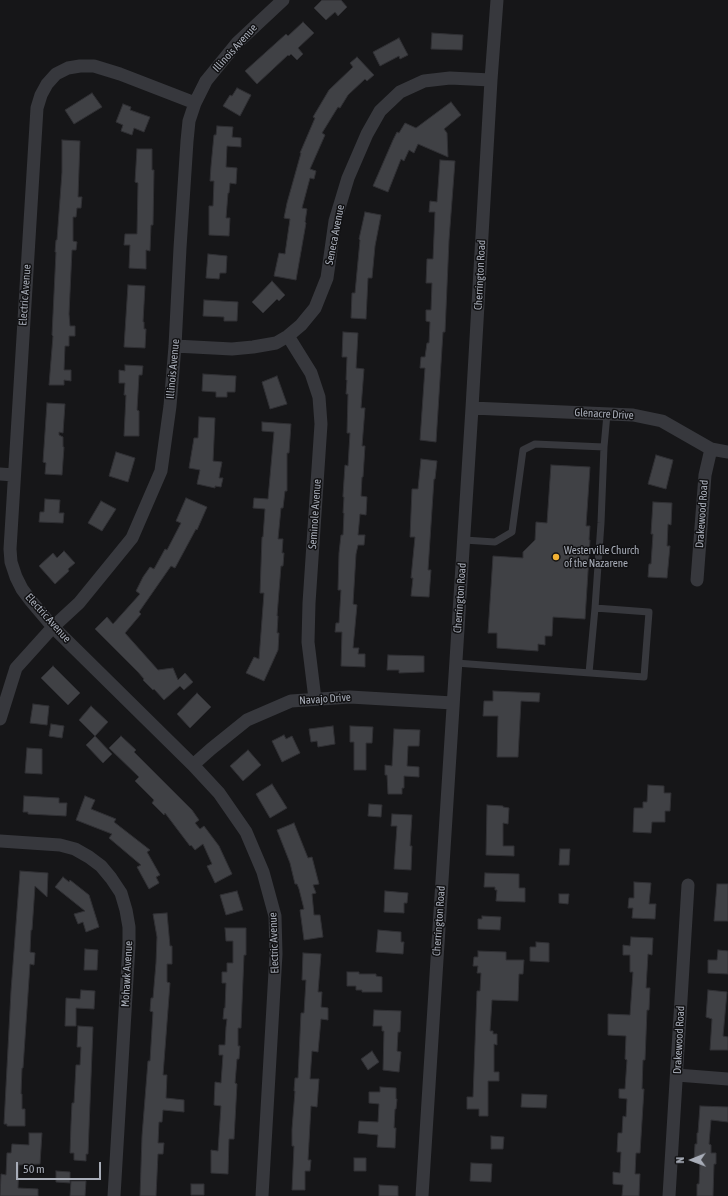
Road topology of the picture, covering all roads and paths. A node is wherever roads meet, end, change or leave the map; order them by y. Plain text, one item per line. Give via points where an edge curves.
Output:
1 (283, 0) edge
2 (497, 0) edge
3 (491, 80) junction
4 (195, 103) junction
5 (288, 336) junction
6 (175, 346) junction
7 (472, 408) junction
8 (607, 414) junction
9 (604, 447) junction
10 (711, 449) junction
11 (728, 452) edge
12 (0, 474) edge
13 (14, 475) junction
14 (464, 540) junction
15 (697, 580) dead end
16 (595, 608) junction
17 (53, 627) junction
18 (456, 663) junction
19 (589, 673) junction
20 (315, 699) junction
21 (453, 703) junction
22 (0, 719) edge
23 (193, 765) junction
24 (0, 841) edge
25 (688, 885) dead end
26 (677, 1075) junction
27 (728, 1079) edge
28 (114, 1196) edge
29 (262, 1196) edge
30 (422, 1196) edge
31 (668, 1196) edge

1 - 4 street, Illinois Avenue via 237,43 206,81
2 - 3 street, Cherrington Road
3 - 5 street, Seneca Avenue via 450,78 424,82 400,92 380,110 366,134 348,178 335,221 327,278 315,308
3 - 7 street, Cherrington Road
4 - 6 street, Illinois Avenue via 189,121 187,141
4 - 13 street, Electric Avenue via 94,66 68,68 56,74 41,95 37,108
5 - 6 street, Seneca Avenue via 276,343 232,349
5 - 20 street, Seminole Avenue via 311,374 319,397 321,424 308,634
6 - 17 street, Illinois Avenue via 161,471 132,538 79,603
7 - 8 street, Glenacre Drive
7 - 14 street, Cherrington Road
8 - 9 lane
8 - 10 street, Glenacre Drive via 633,415 662,421
9 - 14 lane via 535,444 523,450 512,532 495,542
9 - 16 lane
10 - 11 street, Glenacre Drive
10 - 15 street, Drakewood Road via 704,481
12 - 13 street
13 - 17 street, Electric Avenue via 11,562 22,589
14 - 18 street, Cherrington Road
16 - 19 lane
16 - 19 lane via 649,612 644,676
17 - 22 street, Illinois Avenue via 16,668
17 - 23 street, Electric Avenue
18 - 19 lane
18 - 21 street, Cherrington Road
20 - 21 street, Navajo Drive via 350,697
20 - 23 street, Navajo Drive via 291,701 247,720
21 - 30 street, Cherrington Road
23 - 29 street, Electric Avenue via 219,793 246,832 263,872 274,916 276,954
24 - 28 street, Mohawk Avenue via 60,845 75,849 101,866 121,893 129,927 129,945
25 - 26 street, Drakewood Road
26 - 27 street
26 - 31 street, Drakewood Road

